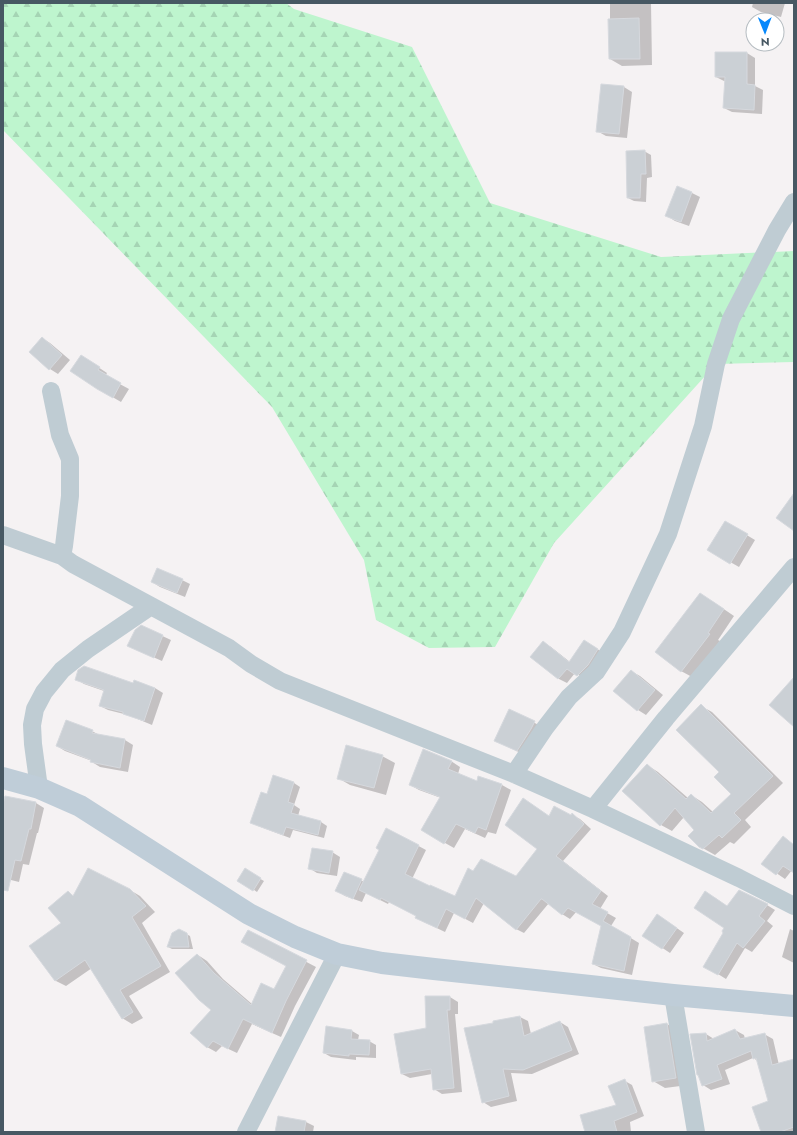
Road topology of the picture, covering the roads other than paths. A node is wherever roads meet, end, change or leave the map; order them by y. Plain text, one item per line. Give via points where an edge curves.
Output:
1 (794, 202) edge
2 (51, 391) dead end
3 (3, 535) edge
4 (62, 556) junction
5 (794, 567) edge
6 (151, 606) junction
7 (514, 774) junction
8 (3, 778) edge
9 (39, 788) junction
10 (593, 809) junction
11 (794, 906) edge
12 (337, 954) junction
13 (673, 995) junction
14 (794, 1006) edge
15 (246, 1132) edge
16 (696, 1132) edge

1 - 7 street via 731,319 716,364 703,426 668,534 622,632 596,672 569,698
2 - 4 street via 60,435 70,459 70,496
3 - 4 street
4 - 6 street
5 - 10 street
6 - 7 street via 229,648 280,681
6 - 9 street via 88,649 62,670 44,692 35,710 32,725
7 - 10 street
8 - 9 street
9 - 12 street via 80,806 249,914
10 - 11 street
12 - 13 street via 382,963
12 - 15 street
13 - 14 street
13 - 16 street

